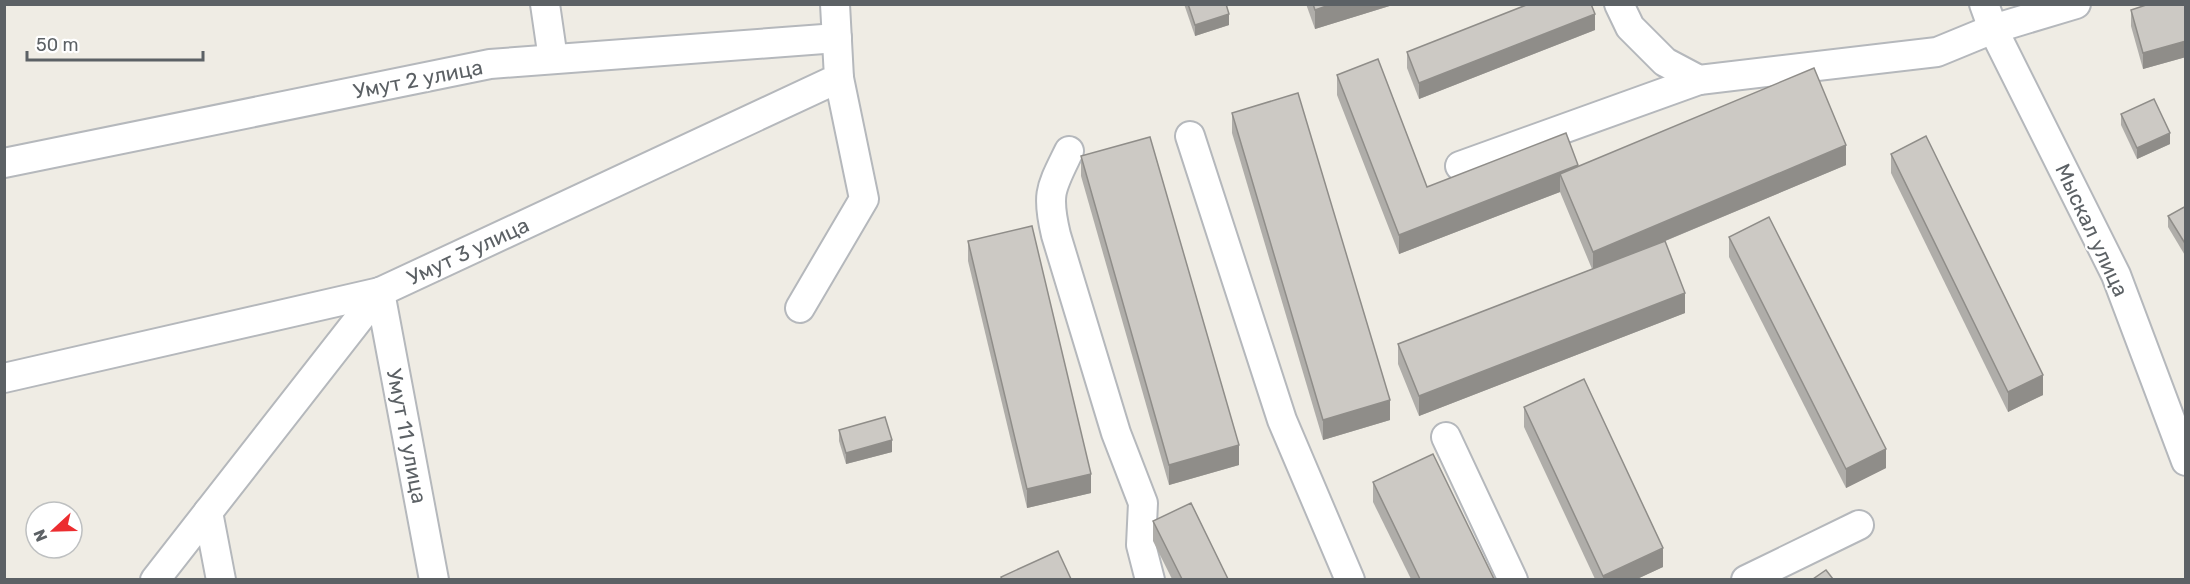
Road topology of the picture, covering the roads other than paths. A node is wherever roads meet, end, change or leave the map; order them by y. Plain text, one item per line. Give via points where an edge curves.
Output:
1 (545, 4) edge
2 (835, 4) edge
3 (1619, 4) edge
4 (2076, 4) edge
5 (1989, 17) edge
6 (837, 38) junction
7 (553, 59) junction
8 (839, 78) junction
9 (1699, 80) junction
10 (1190, 136) dead end
11 (1069, 151) dead end
12 (4, 163) edge
13 (1460, 166) dead end
14 (380, 292) junction
15 (800, 308) dead end
16 (4, 378) edge
17 (1446, 437) dead end
18 (2186, 461) edge
19 (208, 512) junction
20 (1859, 525) dead end
21 (155, 579) edge
22 (221, 579) edge
23 (434, 579) edge
24 (1150, 579) edge
25 (1350, 579) edge
26 (1513, 579) edge
27 (1746, 579) edge

1 - 7 street
2 - 6 street
3 - 9 street via 1630,27 1665,62
4 - 5 street
5 - 9 street via 1937,52
5 - 18 street, Мыскал улица via 2116,275
6 - 7 street, Умут 2 улица
6 - 8 street
7 - 12 street, Умут 2 улица via 490,64
8 - 14 street, Умут 3 улица
8 - 15 street via 864,199
9 - 13 street
10 - 25 street via 1282,420
11 - 24 street via 1050,192 1049,207 1116,433 1143,503 1141,544
14 - 16 street, Умут 3 улица
14 - 19 street
14 - 23 street, Умут 11 улица
17 - 26 street
19 - 21 street
19 - 22 street
20 - 27 street

